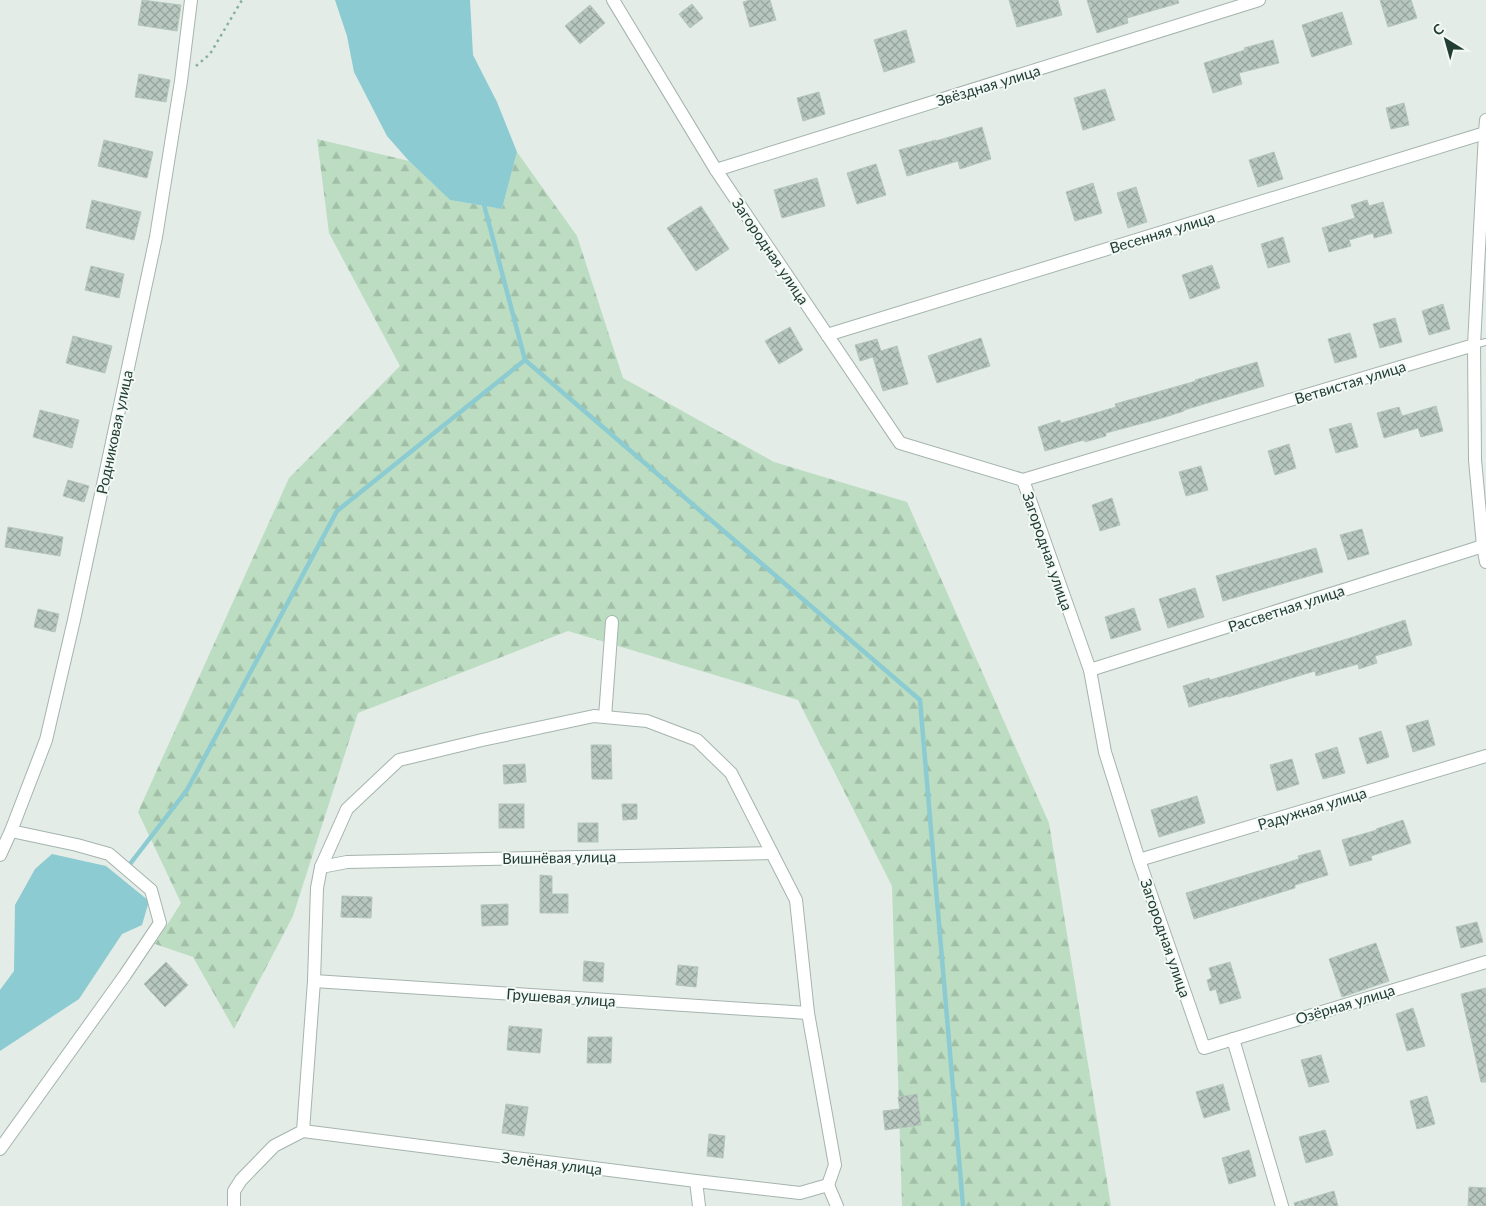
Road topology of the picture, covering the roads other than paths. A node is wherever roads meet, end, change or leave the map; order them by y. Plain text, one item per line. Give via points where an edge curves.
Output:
1 (191, 0) edge
2 (613, 0) edge
3 (1259, 0) edge
4 (1486, 120) edge
5 (1485, 133) edge
6 (716, 170) junction
7 (827, 335) junction
8 (1480, 344) edge
9 (1023, 480) junction
10 (1483, 546) junction
11 (1486, 562) edge
12 (612, 622) dead end
13 (1090, 670) junction
14 (605, 717) junction
15 (1486, 756) edge
16 (11, 831) junction
17 (772, 853) junction
18 (0, 855) edge
19 (1139, 860) junction
20 (321, 867) junction
21 (1486, 962) edge
22 (314, 981) junction
23 (808, 1013) junction
24 (1233, 1039) junction
25 (1204, 1048) joint
26 (303, 1131) junction
27 (0, 1149) edge
28 (696, 1181) junction
29 (828, 1185) junction
30 (234, 1206) edge
31 (699, 1206) edge
32 (837, 1206) edge
33 (1282, 1206) edge

1 - 16 street, Родниковая улица via 156,237 74,620 46,740
2 - 6 street, Загородная улица
3 - 6 street, Звёздная улица
4 - 5 street
5 - 7 street, Весенняя улица
5 - 8 street
6 - 7 street, Загородная улица
7 - 9 street, Загородная улица via 900,443
8 - 9 street, Ветвистая улица
8 - 10 street via 1475,460
9 - 13 street, Загородная улица
10 - 11 street
10 - 13 street, Рассветная улица
12 - 14 street
13 - 19 street, Загородная улица via 1105,752
14 - 17 street via 647,720 698,740 731,773
14 - 20 street via 594,716 399,760 347,809
15 - 19 street, Радужная улица
16 - 18 street, Родниковая улица
16 - 27 street via 109,854 152,890 160,923
17 - 20 street, Вишнёвая улица via 347,862
17 - 23 street via 796,900
19 - 25 street, Загородная улица
20 - 22 street via 317,888
21 - 24 street, Озёрная улица
22 - 23 street, Грушевая улица
22 - 26 street
23 - 29 street via 835,1165
24 - 25 street, Озёрная улица
24 - 33 street
26 - 28 street, Зелёная улица
26 - 30 street via 274,1146 241,1180 234,1191
28 - 29 street, Зелёная улица via 800,1193
28 - 31 street
29 - 32 street

